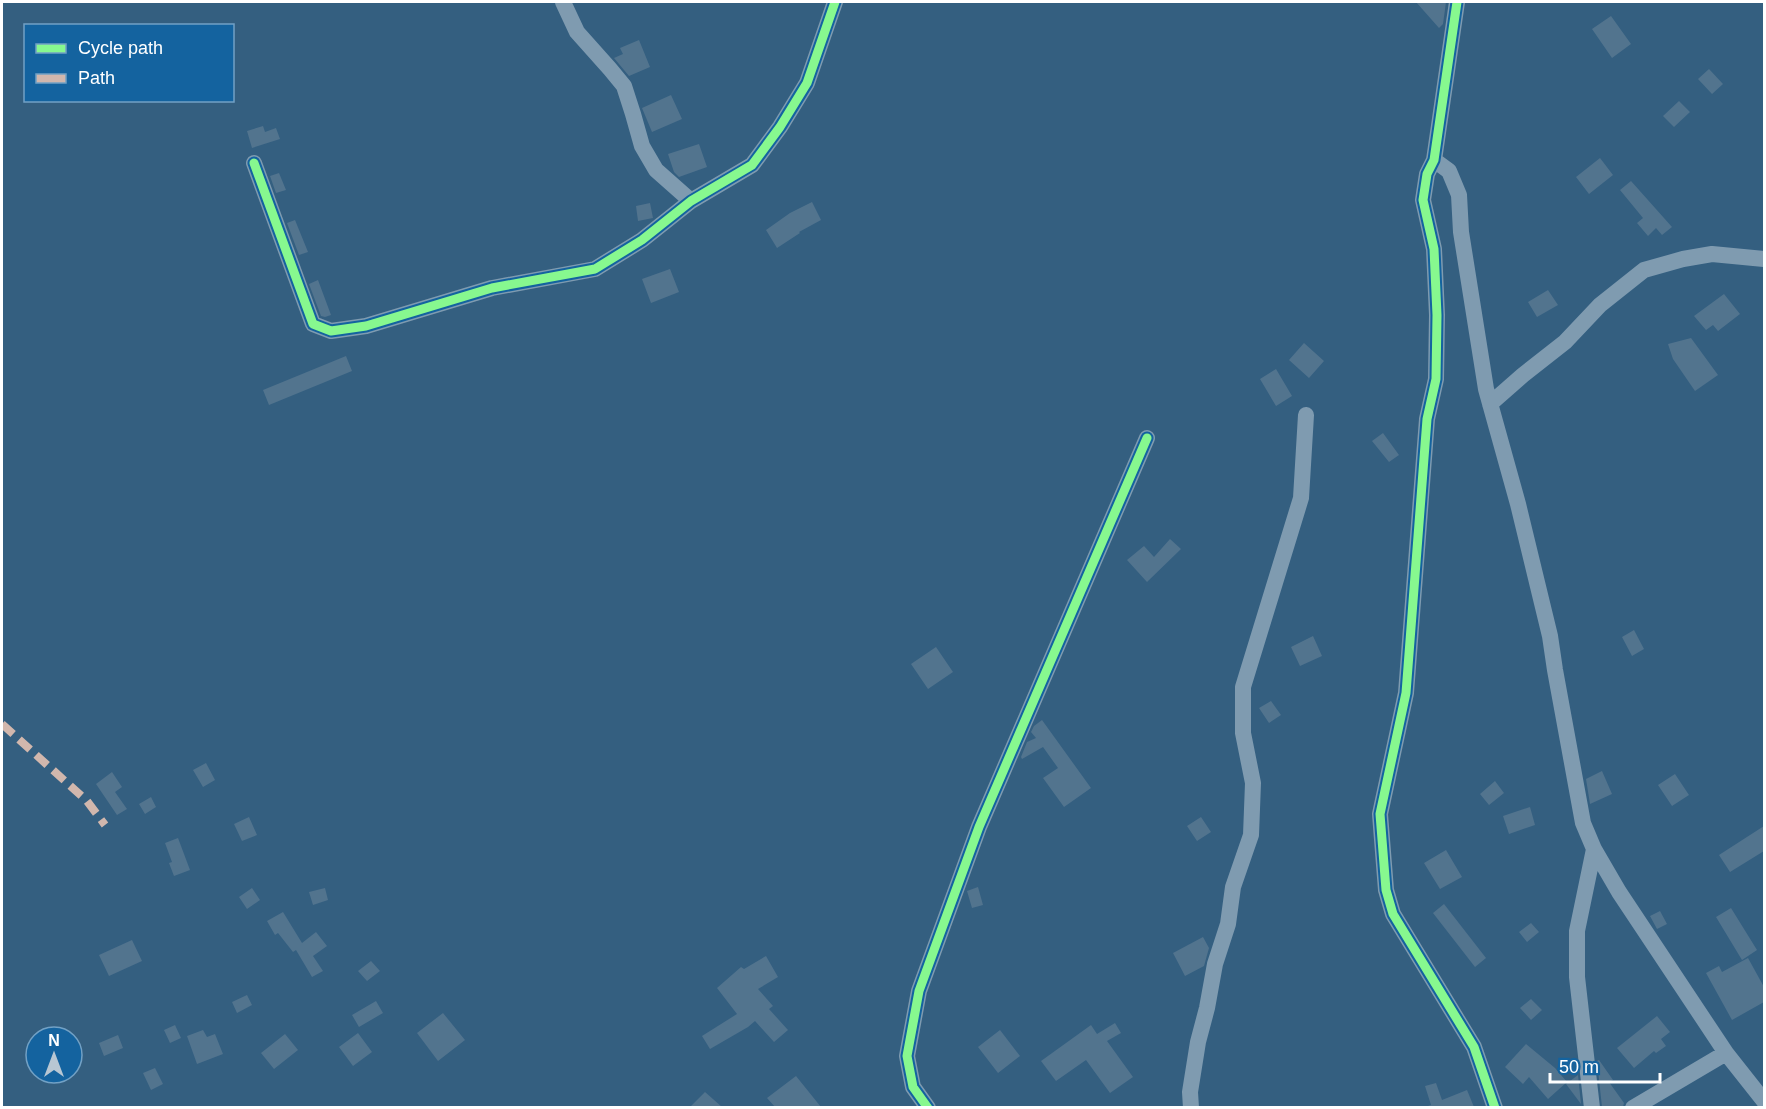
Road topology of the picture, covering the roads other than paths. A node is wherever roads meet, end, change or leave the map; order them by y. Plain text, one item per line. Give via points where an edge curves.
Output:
1 (564, 2) edge
2 (835, 2) edge
3 (1457, 2) edge
4 (1434, 160) junction
5 (254, 163) dead end
6 (691, 201) junction
7 (1764, 259) edge
8 (1490, 404) junction
9 (1306, 415) dead end
10 (1147, 438) dead end
11 (1594, 849) junction
12 (1726, 1053) junction
13 (1764, 1101) edge
14 (928, 1107) edge
15 (1191, 1107) edge
16 (1496, 1107) edge
17 (1592, 1107) edge
18 (1633, 1107) edge

1 - 6 street via 577,32 624,86 642,146 656,170
2 - 6 street via 807,83 780,127 752,165
3 - 4 street
4 - 8 street via 1449,171 1459,195 1463,243
4 - 16 street via 1422,200 1434,249 1436,379 1427,419 1406,693 1380,814 1386,890 1393,914 1474,1047
5 - 6 street via 313,324 331,331 366,326 492,288 595,269 642,240
7 - 8 street via 1712,254 1644,270
8 - 11 street via 1550,636 1583,824
9 - 15 street via 1301,498 1243,687 1243,734 1253,783 1251,835 1233,887 1228,924 1215,964 1193,1072
10 - 14 street via 979,827 919,991 907,1056 913,1087
11 - 12 street
11 - 17 street via 1577,931 1577,976
12 - 13 street
12 - 18 street

